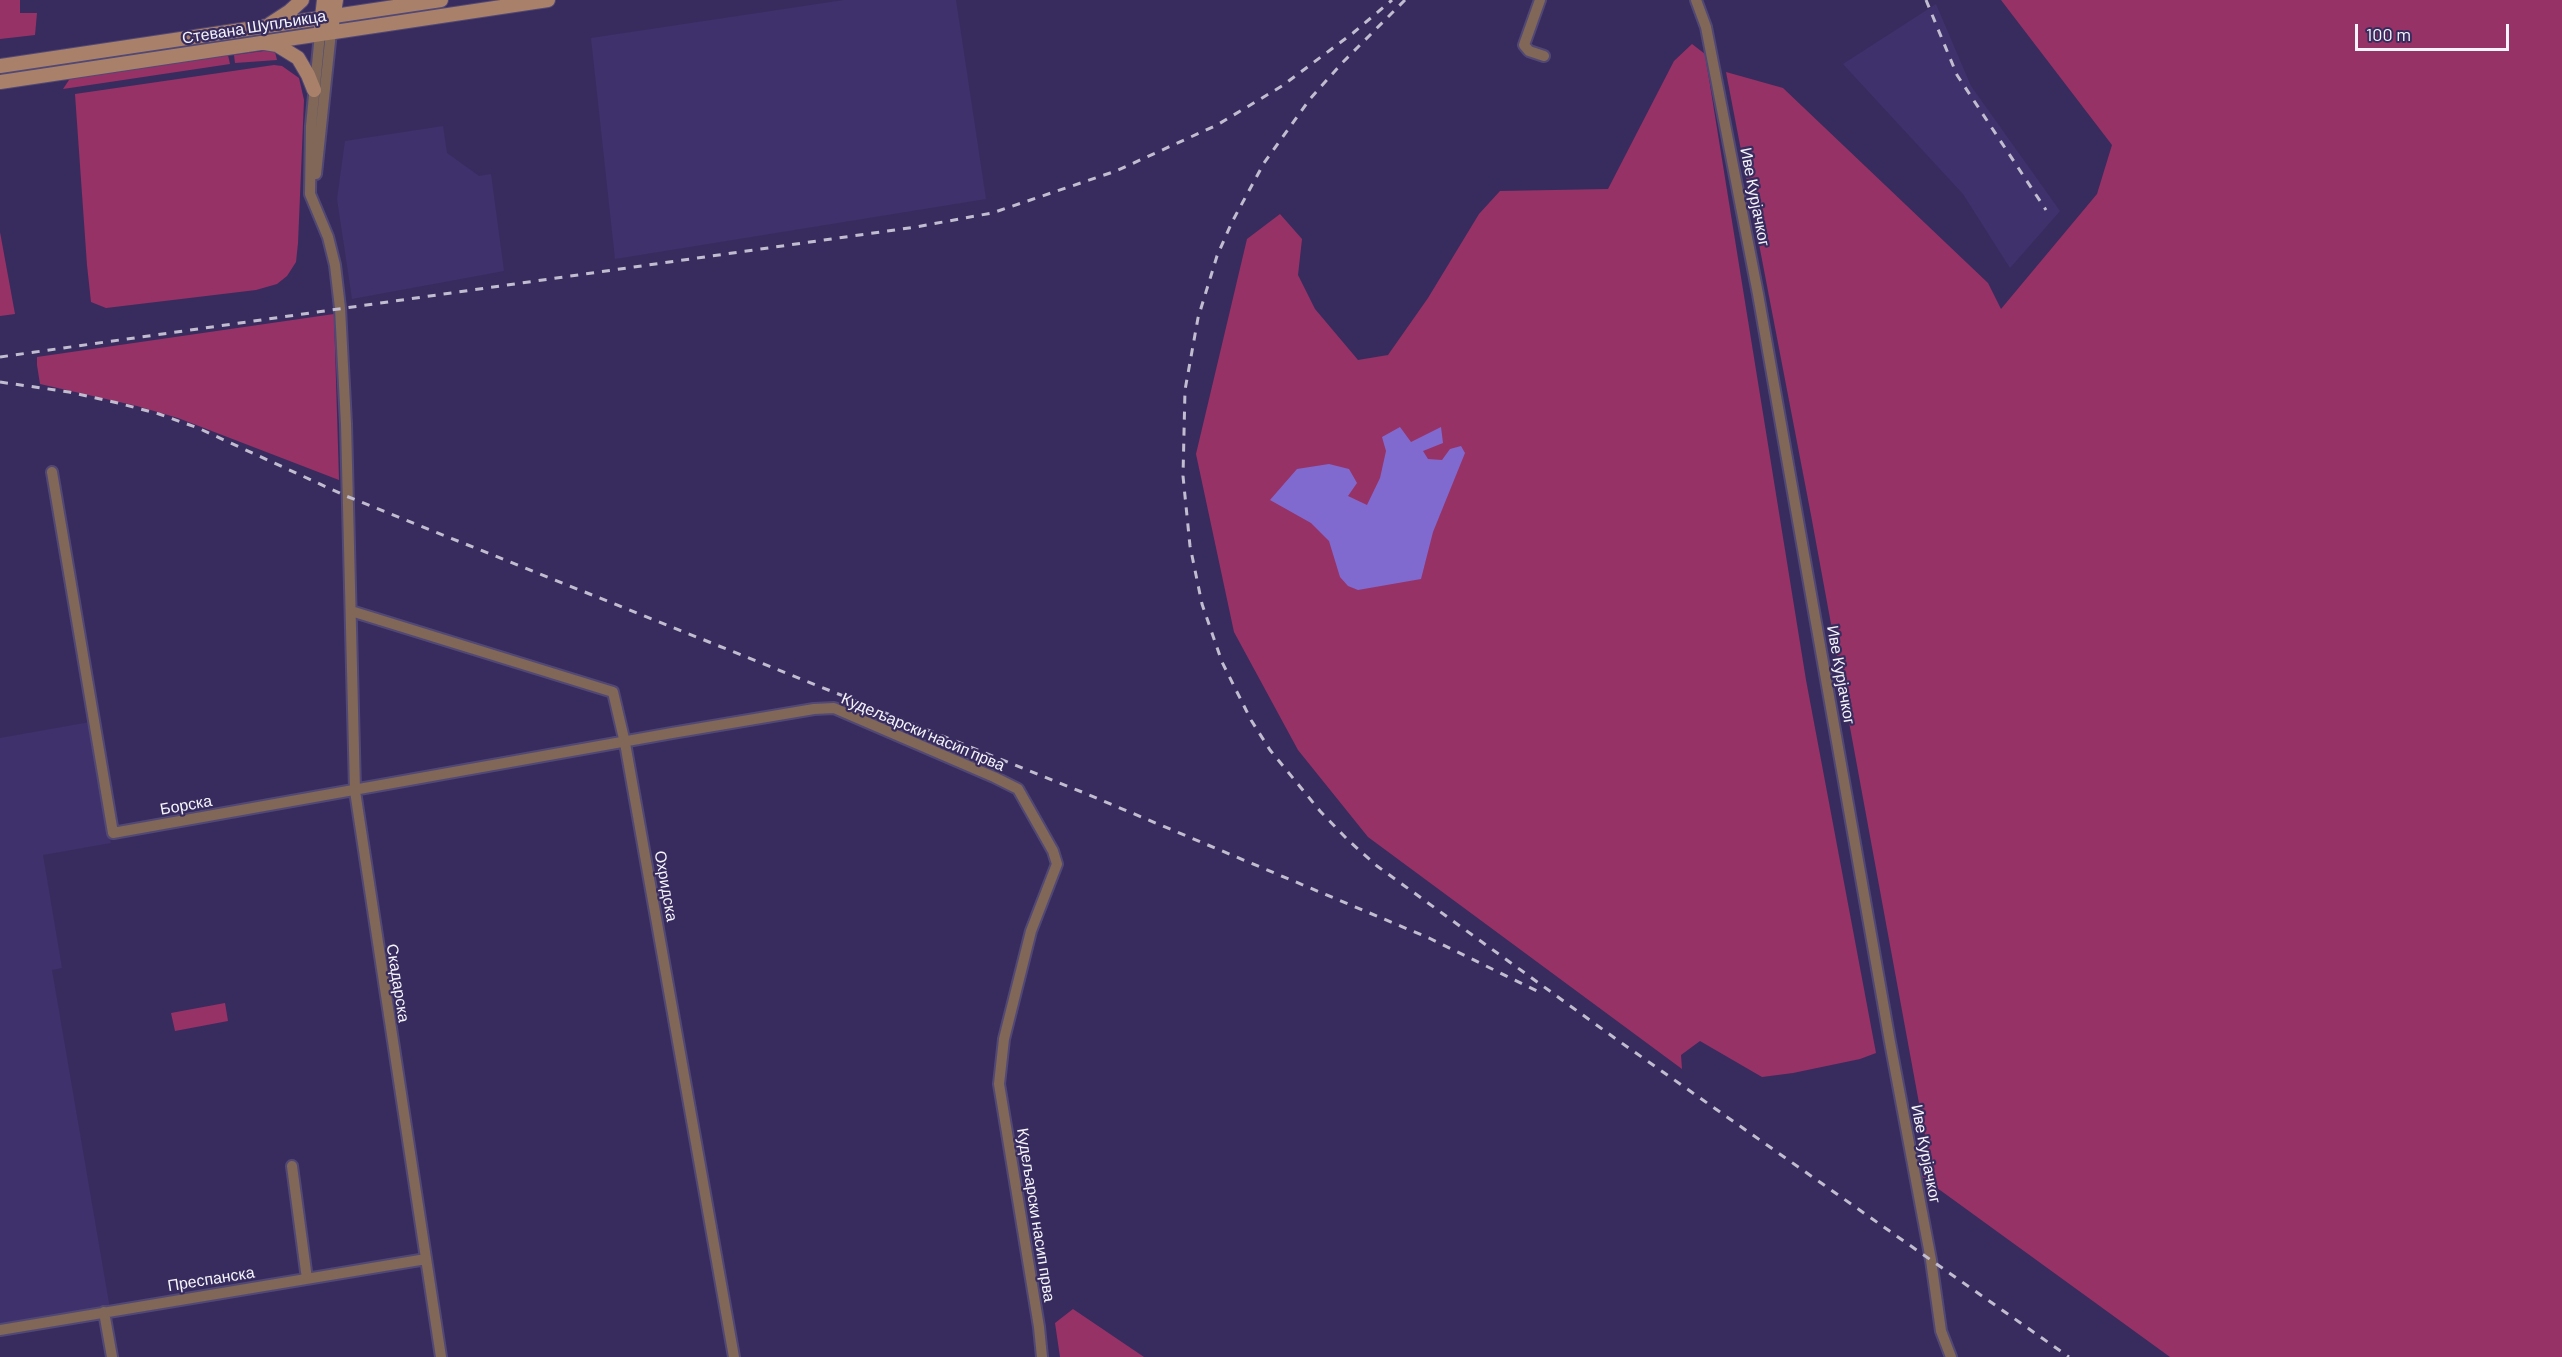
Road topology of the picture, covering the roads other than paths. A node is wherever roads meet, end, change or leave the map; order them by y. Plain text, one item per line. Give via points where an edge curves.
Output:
1 (302, 0) edge
2 (324, 0) edge
3 (336, 0) edge
4 (381, 0) edge
5 (441, 0) edge
6 (549, 0) edge
7 (1540, 0) edge
8 (1696, 0) edge
9 (413, 4) junction
10 (328, 17) junction
11 (264, 27) junction
12 (326, 33) junction
13 (260, 42) junction
14 (1544, 56) dead end
15 (0, 66) edge
16 (0, 82) edge
17 (314, 90) junction
18 (310, 194) junction
19 (52, 472) dead end
20 (351, 611) junction
21 (625, 743) junction
22 (355, 791) junction
23 (292, 1166) dead end
24 (426, 1259) junction
25 (307, 1279) junction
26 (104, 1312) junction
27 (0, 1330) edge
28 (112, 1357) edge
29 (441, 1357) edge
30 (734, 1357) edge
31 (1042, 1357) edge
32 (1950, 1357) edge

1 - 11 main road
2 - 10 main road
3 - 10 main road
4 - 9 main road
5 - 9 main road, Стевана Шупљикца
6 - 12 main road, Стевана Шупљикца
7 - 14 street via 1524,45 1528,51
8 - 32 street, Иве Курјачког via 1706,27 1758,294 1941,1331
9 - 10 main road, Стевана Шупљикца
10 - 11 main road, Стевана Шупљикца
10 - 12 main road
11 - 15 main road, Стевана Шупљикца
12 - 13 main road, Стевана Шупљикца
12 - 17 street
12 - 18 street via 319,156
13 - 16 main road, Стевана Шупљикца
13 - 17 main road via 277,45 298,58
17 - 18 street
18 - 20 street, Скадарска via 328,237 340,308
19 - 22 street, Борска via 113,833
20 - 21 street, Охридска via 605,688 613,692
20 - 22 street, Скадарска
21 - 22 street, Борска
21 - 30 street, Охридска
21 - 31 street, Кудељарски насип прва via 834,708 1018,789 1057,864 1030,931 1004,1039 999,1084
22 - 24 street, Скадарска
23 - 25 street
24 - 25 street, Преспанска
24 - 29 street, Скадарска
25 - 26 street, Преспанска
26 - 27 street, Преспанска
26 - 28 street

